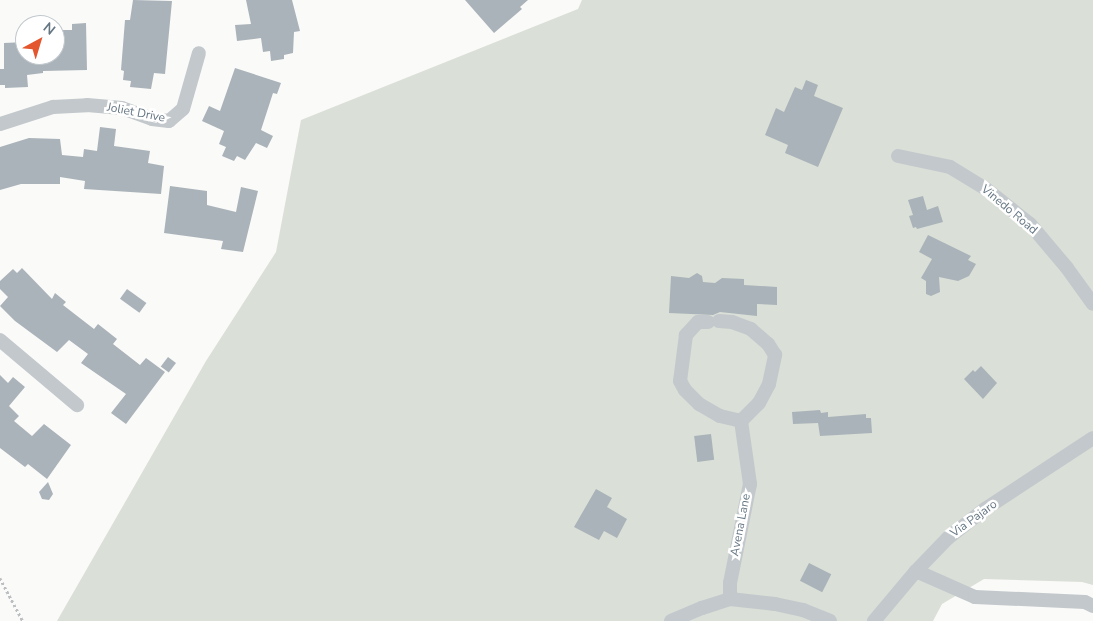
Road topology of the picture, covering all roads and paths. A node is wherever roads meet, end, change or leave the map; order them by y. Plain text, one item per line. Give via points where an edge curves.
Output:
1 (199, 53) dead end
2 (0, 124) edge
3 (898, 156) dead end
4 (1093, 304) edge
5 (0, 340) edge
6 (77, 405) dead end
7 (741, 422) junction
8 (1093, 438) edge
9 (916, 571) junction
10 (0, 578) edge
11 (730, 599) junction
12 (1093, 606) edge
13 (23, 621) edge
14 (671, 621) edge
15 (830, 621) edge
16 (874, 621) edge

1 - 2 street, Joliet Drive via 183,109 169,121 152,119 122,108 87,105 53,108
3 - 4 street, Vinedo Road via 950,167 986,189 1030,224
5 - 6 street
7 - 7 street via 759,403 769,384 775,356 768,344 751,329 732,322 698,322 686,335 680,381 699,404 720,416
7 - 11 street, Avena Lane via 750,484 730,583
8 - 9 street, Via Pajaro via 985,509 948,538
9 - 12 street via 975,597 1086,602
9 - 16 street, Via Pajaro
10 - 13 path
11 - 14 street
11 - 15 street via 776,604

